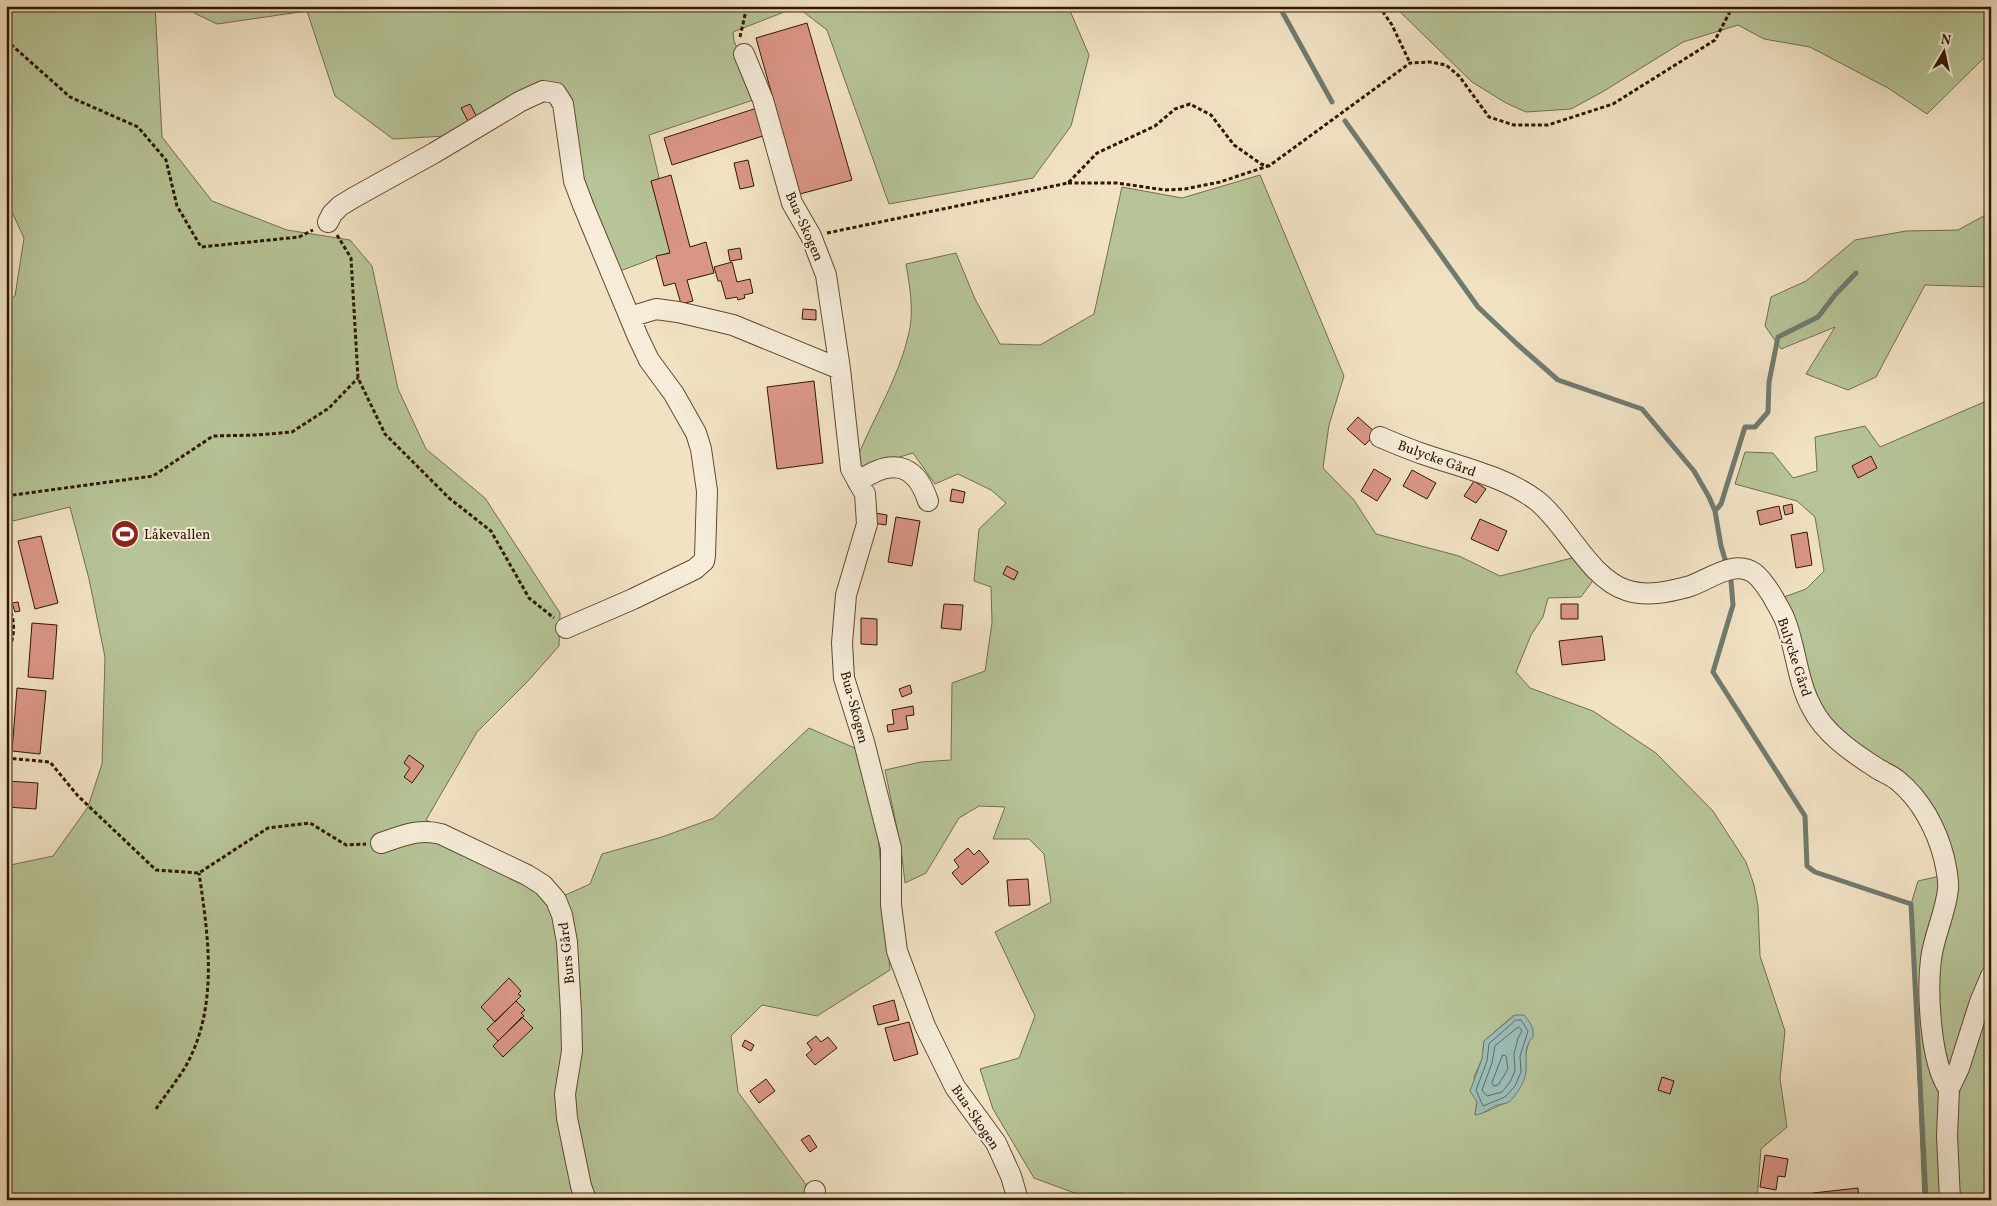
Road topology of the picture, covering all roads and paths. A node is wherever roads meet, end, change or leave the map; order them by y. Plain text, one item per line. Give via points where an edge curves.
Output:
1 (747, 6) edge
2 (1379, 6) edge
3 (1733, 6) edge
4 (6, 40) edge
5 (744, 54) joint
6 (1410, 63) junction
7 (1268, 166) junction
8 (1068, 183) junction
9 (328, 222) junction
10 (811, 236) junction
11 (630, 317) junction
12 (840, 369) junction
13 (358, 378) junction
14 (1380, 437) dead end
15 (858, 482) junction
16 (6, 496) edge
17 (928, 501) dead end
18 (6, 600) edge
19 (566, 628) joint
20 (6, 658) edge
21 (6, 758) edge
22 (381, 842) joint
23 (200, 872) junction
24 (1991, 976) edge
25 (1949, 1089) junction
26 (156, 1108) dead end
27 (586, 1200) edge
28 (1018, 1200) edge
29 (1950, 1200) edge

1 - 5 path via 740,31
2 - 6 path
3 - 6 path via 1715,40 1613,104 1548,125 1514,125 1490,118 1459,76 1446,65
4 - 9 path via 70,97 138,127 166,160 177,206 201,247 298,237
5 - 10 street, Bua-Skogen via 763,100 792,203
6 - 7 path
7 - 8 path via 1220,182 1185,189 1164,190 1118,183
7 - 8 path via 1234,146 1212,114 1190,104 1175,109 1154,126 1097,153
8 - 10 path
9 - 11 street via 336,210 353,198 521,100 543,91 556,93 564,104 578,194
9 - 13 path via 351,258
10 - 12 street, Bua-Skogen via 826,275
11 - 12 street via 656,309 733,325
11 - 19 street via 649,360 674,394 696,433 707,491 704,561 695,569 633,600
12 - 15 street, Bua-Skogen via 851,470
13 - 16 path via 329,408 292,432 213,436 153,476
13 - 19 path via 386,434 449,498 491,531 529,598
14 - 25 street, Bulycke Gård via 1524,493 1544,508 1608,580 1623,589 1647,594 1665,592 1689,587 1722,572 1740,568 1754,572 1767,586 1785,619 1812,709 1844,745 1898,780 1928,817 1939,840 1948,888 1931,958 1929,988 1934,1045
15 - 17 street via 884,468 907,470 923,486
15 - 28 street, Bua-Skogen via 865,494 867,524 846,595 842,643 844,678 891,848 891,905 897,951 925,1026 955,1088 996,1142
18 - 20 path via 14,629
21 - 23 path via 50,762 78,796 156,870
22 - 23 path via 346,845 310,823 268,828
22 - 27 street, Burs Gård via 428,831 442,834 526,875 543,885 556,900 566,942 571,1012 572,1051 565,1094 567,1118
23 - 26 path via 208,939 206,1012 190,1058
24 - 25 street, Bulycke Gård
25 - 29 street, Bulycke Gård

